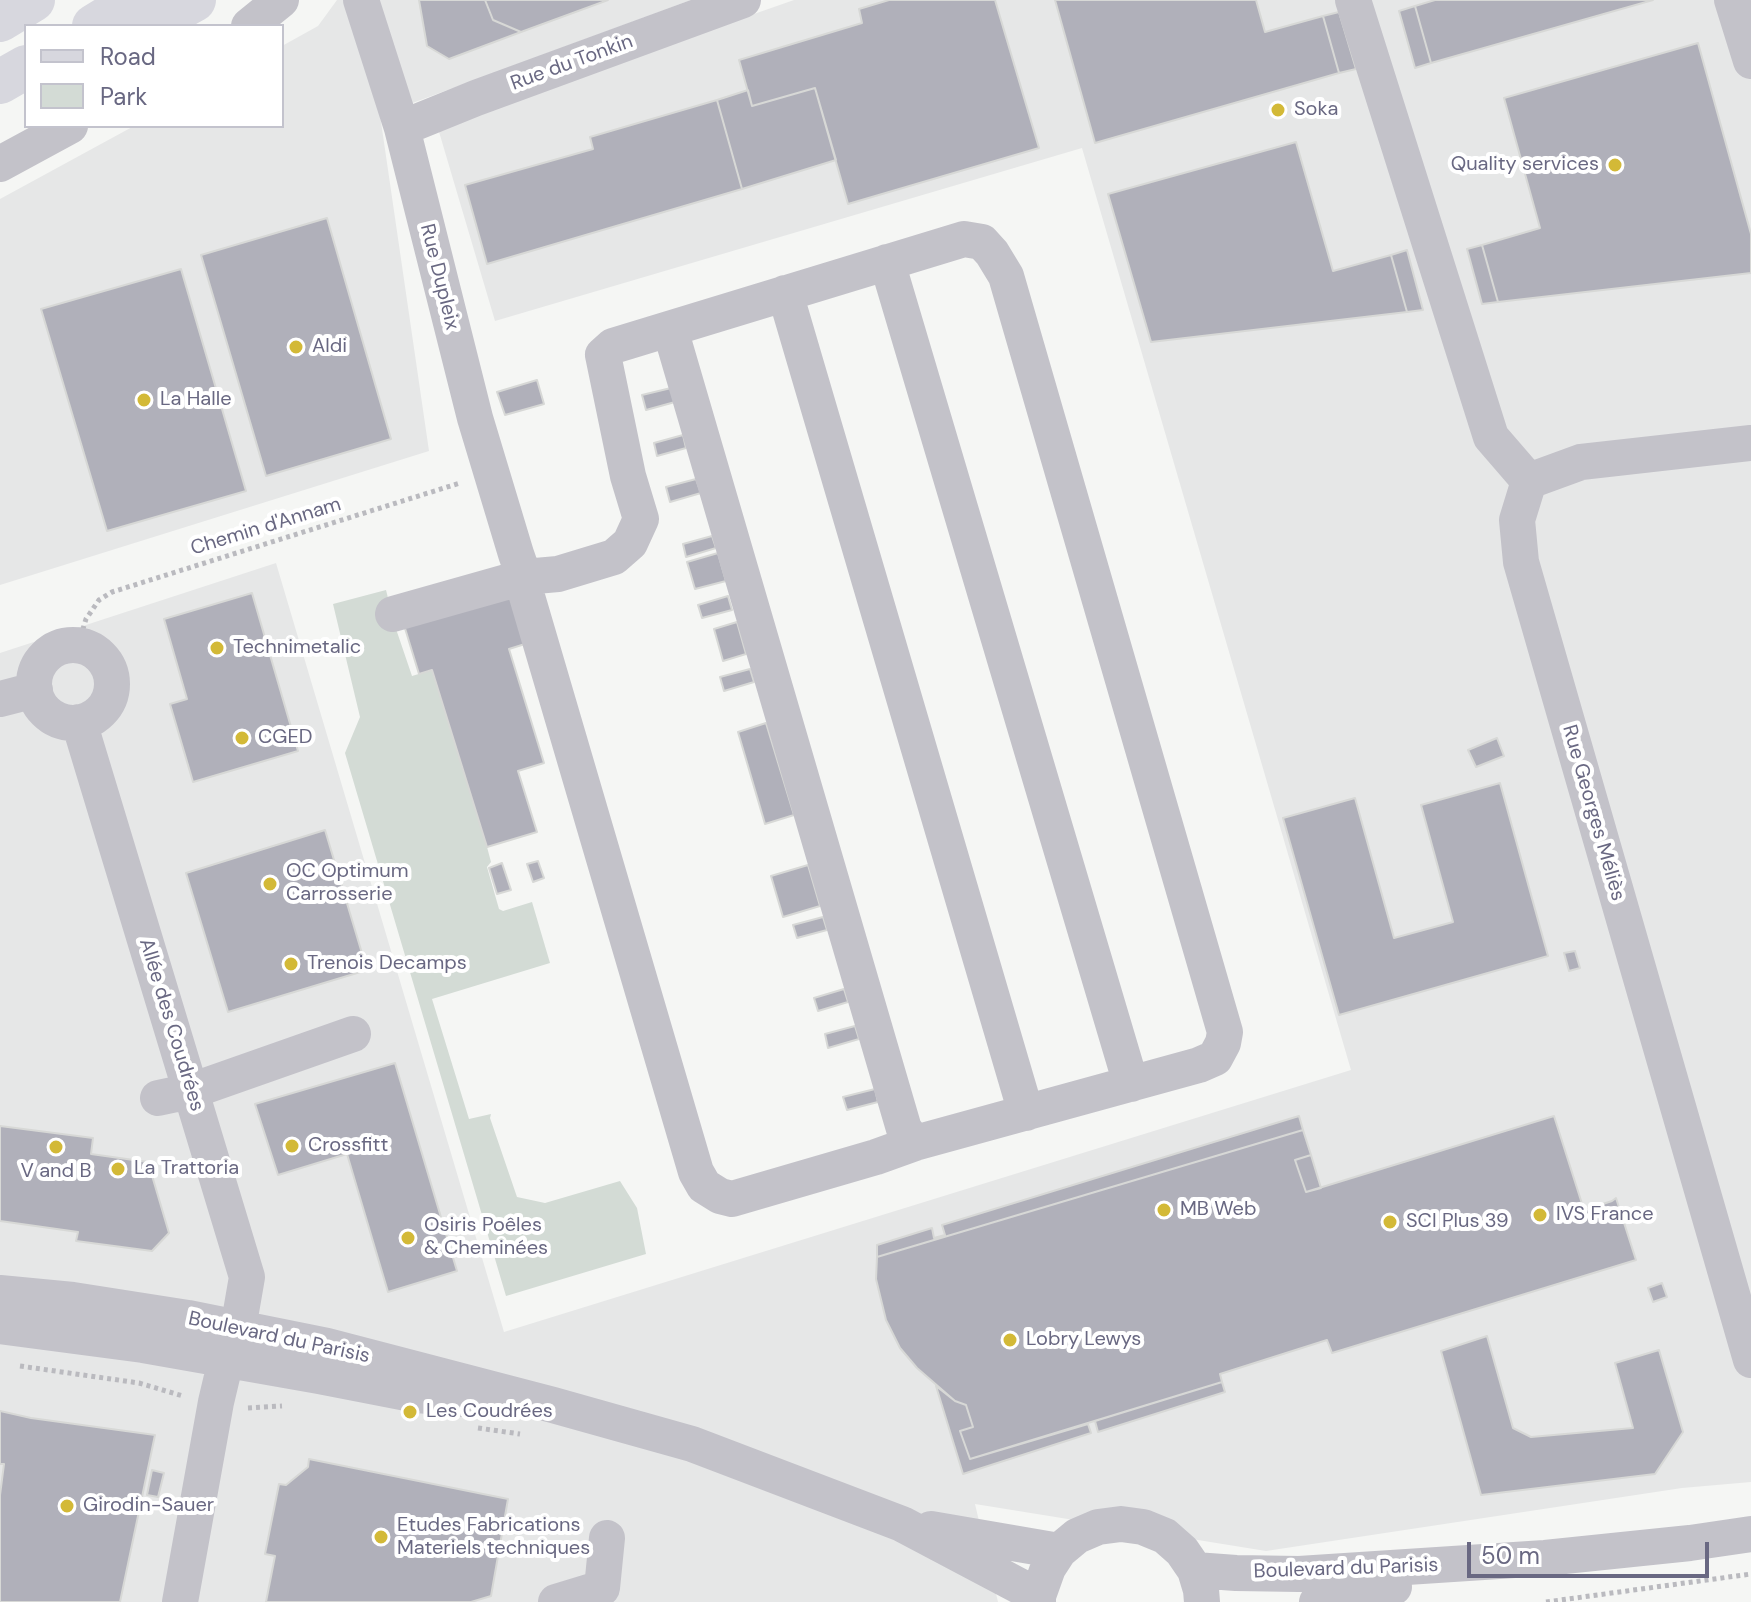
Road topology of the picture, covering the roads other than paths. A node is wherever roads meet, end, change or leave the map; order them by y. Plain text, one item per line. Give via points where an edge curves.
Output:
1 (33, 0) edge
2 (137, 0) edge
3 (194, 0) edge
4 (281, 0) edge
5 (361, 0) edge
6 (743, 0) edge
7 (1353, 0) edge
8 (1732, 0) edge
9 (0, 20) edge
10 (97, 24) edge
11 (151, 24) edge
12 (251, 24) edge
13 (1751, 61) edge
14 (24, 68) edge
15 (0, 82) edge
16 (24, 90) edge
17 (0, 101) edge
18 (66, 128) edge
19 (402, 128) junction
20 (0, 164) edge
21 (887, 262) junction
22 (785, 293) junction
23 (670, 329) junction
24 (1751, 443) edge
25 (1529, 481) junction
26 (520, 566) junction
27 (393, 614) dead end
28 (35, 690) junction
29 (0, 699) edge
30 (79, 722) junction
31 (353, 1034) dead end
32 (1131, 1084) junction
33 (174, 1095) junction
34 (1026, 1113) junction
35 (915, 1143) junction
36 (0, 1293) edge
37 (0, 1326) edge
38 (232, 1344) junction
39 (1751, 1360) edge
40 (902, 1524) junction
41 (1751, 1534) edge
42 (607, 1538) dead end
43 (1059, 1551) junction
44 (1545, 1558) junction
45 (1199, 1586) edge
46 (1038, 1599) edge
47 (180, 1602) edge
48 (556, 1602) edge
49 (1317, 1602) edge

1 - 9 main road
2 - 10 main road
3 - 11 main road
4 - 12 street
5 - 19 street, Rue Dupleix
6 - 19 street, Rue du Tonkin
7 - 25 street via 1491,437
8 - 13 street
14 - 15 main road
16 - 17 main road
18 - 20 street
19 - 26 street, Rue Dupleix via 475,418
21 - 22 street
21 - 32 street
21 - 32 street, Rue Dupleix via 964,239 982,242 1006,276 1225,1032 1215,1058
22 - 23 street
22 - 34 street
23 - 26 street via 613,346 603,355 641,519 630,543 614,557 558,574
23 - 35 street via 904,1129
24 - 25 street via 1581,462
25 - 39 street, Rue Georges Méliès via 1517,520 1521,562
26 - 27 street
26 - 35 street, Rue Dupleix via 704,1186 732,1199
28 - 29 street
28 - 30 street via 53,717
28 - 30 street via 36,671 52,650 78,645 100,655 108,665 112,689 101,711
30 - 33 street, Allée des Coudrées
31 - 33 street
32 - 34 street, Rue Dupleix
33 - 38 street, Allée des Coudrées via 247,1277
34 - 35 street, Rue Dupleix
36 - 38 street, Boulevard du Parisis via 188,1318
37 - 38 street, Boulevard du Parisis via 143,1345
38 - 40 street, Boulevard du Parisis via 327,1346 553,1405 692,1444
38 - 47 street, Allée des Coudrées via 216,1402
40 - 43 street, Boulevard du Parisis
40 - 46 street, Boulevard du Parisis
41 - 44 street, Boulevard du Parisis
42 - 48 street via 602,1588
43 - 45 street via 1098,1527 1143,1527 1182,1551
43 - 46 street
44 - 45 street, Boulevard du Parisis via 1299,1574 1227,1573
44 - 49 street, Boulevard du Parisis

